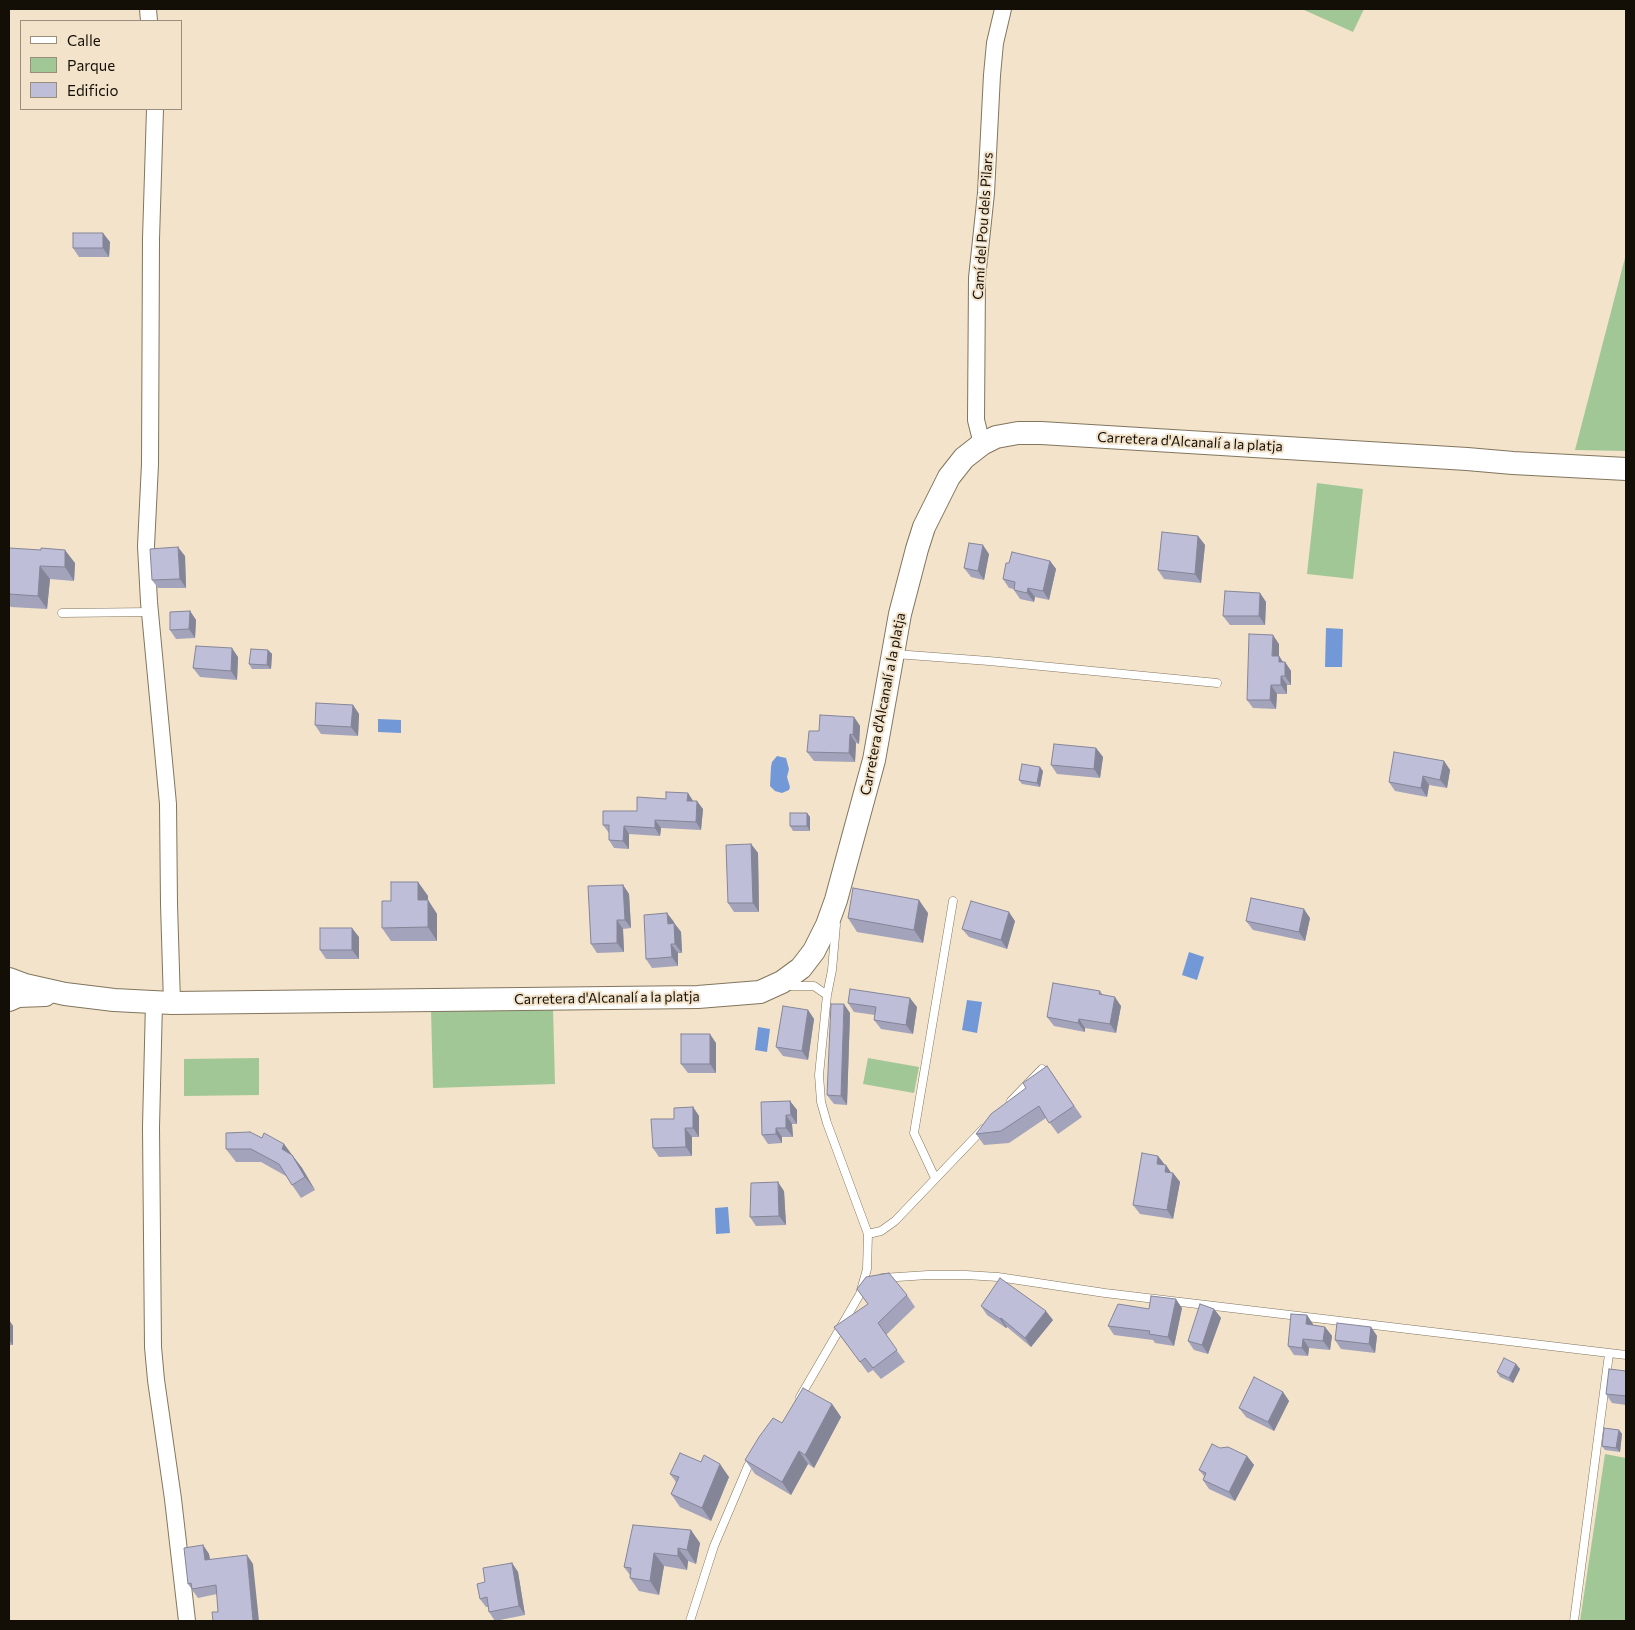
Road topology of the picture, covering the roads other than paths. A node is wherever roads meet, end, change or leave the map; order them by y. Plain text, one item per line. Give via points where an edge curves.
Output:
1 (1004, 9) edge
2 (155, 110) edge
3 (982, 444) junction
4 (1626, 469) edge
5 (150, 612) junction
6 (62, 613) dead end
7 (893, 654) junction
8 (1217, 683) dead end
9 (843, 871) junction
10 (953, 901) dead end
11 (9, 979) edge
12 (760, 992) junction
13 (65, 994) junction
14 (827, 994) junction
15 (9, 1000) edge
16 (163, 1002) junction
17 (1042, 1069) edge
18 (1002, 1110) edge
19 (989, 1124) edge
20 (935, 1178) junction
21 (868, 1234) junction
22 (865, 1279) junction
23 (1609, 1354) junction
24 (1626, 1355) edge
25 (796, 1402) edge
26 (758, 1452) edge
27 (187, 1621) edge
28 (690, 1621) edge
29 (1574, 1621) edge

1 - 3 street, Camí del Pou dels Pilars via 995,43 977,278 976,420
2 - 5 street via 146,546
3 - 4 main road, Carretera d'Alcanalí a la platja via 1018,432
3 - 7 main road, Carretera d'Alcanalí a la platja via 964,458 950,477 924,527
5 - 6 lane
5 - 16 street via 168,804 169,904
7 - 8 lane
7 - 9 main road, Carretera d'Alcanalí a la platja via 874,760
9 - 12 main road, Carretera d'Alcanalí a la platja via 827,925 814,951 801,968
9 - 14 lane
10 - 20 lane via 914,1133
11 - 13 main road, Carretera d'Alcanalí a la platja
12 - 14 lane via 781,986 814,986
12 - 16 main road, Carretera d'Alcanalí a la platja via 688,997
13 - 15 main road, Carretera d'Alcanalí a la platja via 18,996
13 - 16 main road, Carretera d'Alcanalí a la platja
14 - 21 lane via 819,1075 822,1102
16 - 27 street via 152,1127 153,1347
17 - 18 lane
19 - 20 lane
20 - 21 lane via 895,1221 882,1231
21 - 22 lane
22 - 23 lane via 928,1274 998,1277
22 - 25 lane via 860,1294
23 - 24 lane
23 - 29 lane
26 - 28 lane via 748,1466 714,1546

